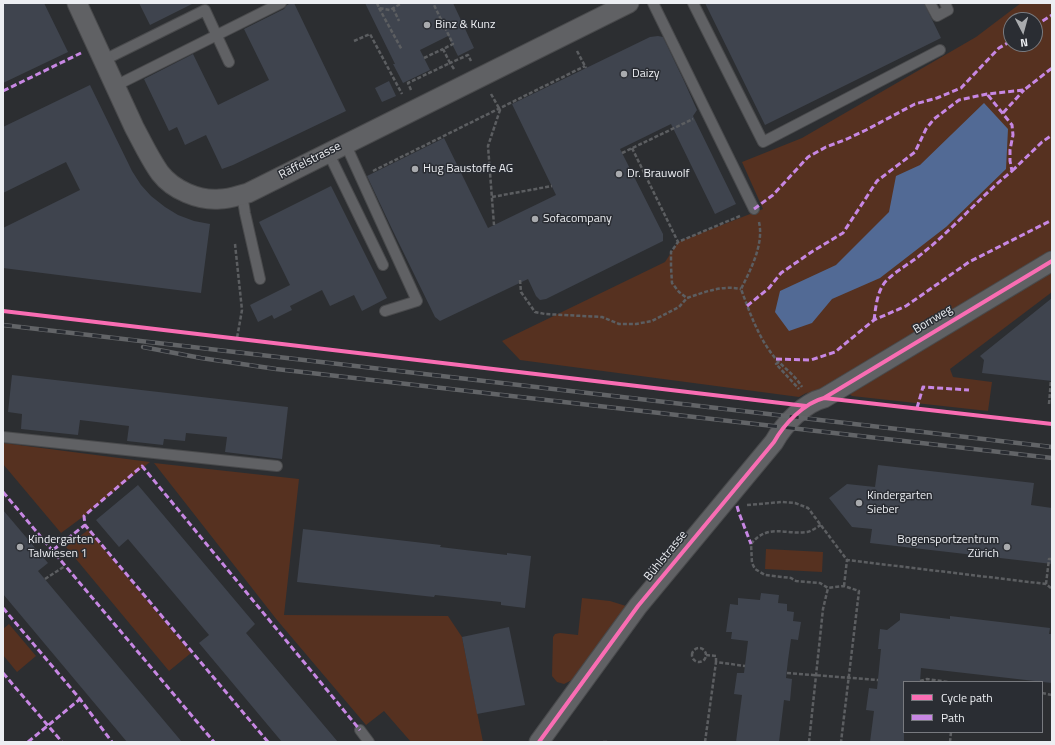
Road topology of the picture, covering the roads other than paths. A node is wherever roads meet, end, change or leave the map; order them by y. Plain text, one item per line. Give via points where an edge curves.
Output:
1 (77, 3) edge
2 (281, 3) edge
3 (628, 3) edge
4 (653, 3) edge
5 (693, 3) edge
6 (930, 3) edge
7 (945, 3) edge
8 (216, 36) junction
9 (940, 50) dead end
10 (104, 60) junction
11 (229, 62) dead end
12 (115, 86) junction
13 (345, 143) junction
14 (328, 152) junction
15 (236, 196) junction
16 (754, 209) road end
17 (1052, 261) edge
18 (383, 265) dead end
19 (260, 279) dead end
20 (385, 311) dead end
21 (815, 398) joint
22 (3, 437) edge
23 (277, 466) dead end
24 (360, 730) dead end
25 (369, 742) edge
26 (538, 742) edge

1 - 10 street, Räffelstrasse
2 - 8 lane
3 - 13 street, Räffelstrasse
4 - 16 lane
5 - 9 lane via 763,142
6 - 7 lane via 934,17 948,10
8 - 10 lane via 205,10
8 - 11 lane
8 - 12 lane
10 - 12 street, Räffelstrasse
12 - 15 street, Räffelstrasse via 143,145 161,174 184,191 196,196 220,199
13 - 14 street, Räffelstrasse
13 - 20 lane via 417,301
14 - 15 street, Räffelstrasse
14 - 18 lane
15 - 19 lane via 245,213
17 - 21 street, Borrweg
21 - 26 street, Bühlstrasse via 793,417 638,606
22 - 23 lane
24 - 25 lane

